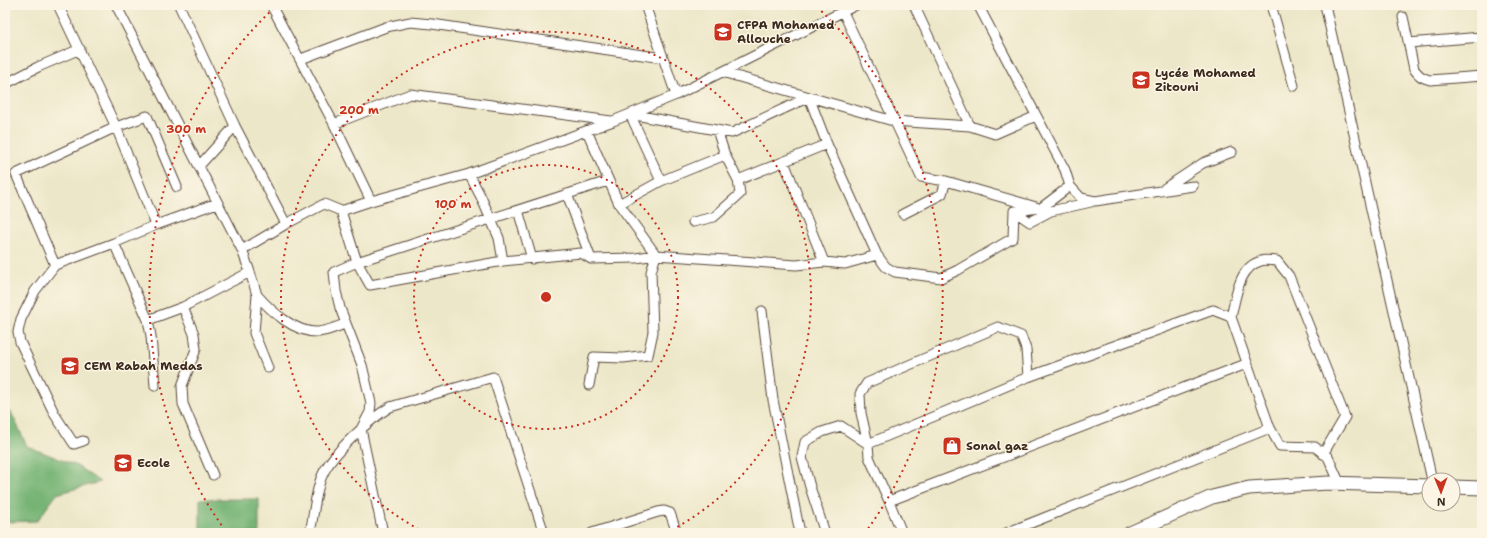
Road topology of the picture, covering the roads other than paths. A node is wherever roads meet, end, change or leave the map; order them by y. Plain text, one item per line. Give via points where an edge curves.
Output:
1 (58, 5) edge
2 (116, 5) edge
3 (179, 5) edge
4 (272, 5) edge
5 (645, 5) edge
6 (856, 5) edge
7 (914, 5) edge
8 (978, 5) edge
9 (1271, 5) edge
10 (1325, 5) edge
11 (842, 12) junction
12 (1403, 17) dead end
13 (1482, 37) edge
14 (1408, 43) junction
15 (80, 49) junction
16 (663, 58) junction
17 (301, 59) junction
18 (722, 72) junction
19 (1482, 76) edge
20 (5, 84) edge
21 (1294, 86) dead end
22 (676, 95) junction
23 (809, 97) junction
24 (630, 114) junction
25 (1036, 116) junction
26 (613, 121) junction
27 (895, 121) junction
28 (334, 124) junction
29 (235, 126) junction
30 (970, 126) junction
31 (116, 127) junction
32 (717, 130) junction
33 (587, 131) junction
34 (827, 144) junction
35 (1232, 152) dead end
36 (726, 155) junction
37 (784, 162) junction
38 (199, 166) junction
39 (469, 174) junction
40 (738, 180) junction
41 (608, 181) junction
42 (661, 181) junction
43 (946, 181) junction
44 (1070, 186) junction
45 (1193, 186) dead end
46 (177, 187) dead end
47 (1162, 190) junction
48 (567, 194) junction
49 (371, 201) junction
50 (1095, 201) junction
51 (216, 203) junction
52 (619, 204) junction
53 (1041, 208) junction
54 (518, 210) junction
55 (341, 211) junction
56 (1014, 211) junction
57 (903, 214) dead end
58 (491, 220) junction
59 (693, 222) dead end
60 (286, 224) junction
61 (156, 226) junction
62 (114, 243) junction
63 (242, 250) junction
64 (656, 255) junction
65 (877, 255) junction
66 (532, 259) junction
67 (590, 259) junction
68 (503, 261) junction
69 (357, 262) junction
70 (824, 262) junction
71 (55, 265) junction
72 (250, 272) junction
73 (257, 295) junction
74 (183, 307) junction
75 (762, 311) dead end
76 (1230, 317) junction
77 (148, 320) junction
78 (345, 324) junction
79 (1246, 364) junction
80 (268, 368) dead end
81 (1028, 377) junction
82 (589, 385) dead end
83 (155, 386) dead end
84 (1270, 428) junction
85 (361, 429) junction
86 (83, 442) dead end
87 (868, 444) junction
88 (1323, 454) junction
89 (1430, 472) edge
90 (213, 475) dead end
91 (1340, 484) junction
92 (1421, 486) edge
93 (1461, 487) edge
94 (1482, 488) edge
95 (889, 501) junction
96 (310, 533) edge
97 (383, 533) edge
98 (544, 533) edge
99 (592, 533) edge
100 (677, 533) edge
101 (800, 533) edge
102 (825, 533) edge
103 (902, 533) edge
104 (1006, 533) edge
105 (1130, 533) edge

1 - 15 street
2 - 38 street
3 - 29 street
4 - 17 street
5 - 16 street
6 - 11 street
7 - 30 street
8 - 25 street
9 - 21 street
10 - 89 street
11 - 18 street
11 - 27 street
12 - 14 street
13 - 14 street
14 - 19 street via 1414,70 1423,78 1436,80
15 - 20 street
15 - 31 street
16 - 17 street via 410,22 386,27
16 - 22 street
17 - 28 street
18 - 22 street
18 - 23 street
22 - 24 street
23 - 27 street
23 - 32 street via 732,133
23 - 34 street
24 - 26 street
24 - 32 street
24 - 42 street
25 - 30 street via 995,134
25 - 44 street via 1065,170
26 - 28 street via 410,94
26 - 33 street
27 - 30 street
27 - 43 street via 921,177
28 - 49 street
29 - 38 street
29 - 60 street
31 - 46 street via 146,116
31 - 61 street
31 - 71 street via 16,174
32 - 36 street
33 - 39 street
33 - 41 street
34 - 37 street
34 - 65 street
35 - 47 street via 1203,164
36 - 40 street
36 - 42 street
37 - 40 street
37 - 70 street
38 - 51 street
39 - 49 street
39 - 58 street
40 - 59 street via 740,194 714,217
41 - 48 street
41 - 52 street
42 - 52 street
43 - 53 street
43 - 57 street via 942,194
44 - 50 street via 1081,198
44 - 53 street
45 - 47 street
47 - 50 street
48 - 54 street
48 - 67 street
49 - 55 street
50 - 56 street via 1051,212 1030,222
51 - 61 street
51 - 63 street
52 - 64 street
53 - 56 street
54 - 58 street
54 - 66 street
55 - 60 street via 324,204
55 - 69 street
56 - 65 street via 1013,238 941,278 895,272 886,268
58 - 68 street via 499,238
58 - 69 street
60 - 63 street
61 - 62 street
62 - 71 street
62 - 77 street
63 - 72 street
64 - 67 street
64 - 70 street via 796,265
64 - 82 street via 651,272 653,332 648,355 623,358 594,357
65 - 70 street via 845,264
66 - 67 street via 581,252
66 - 68 street
68 - 69 street via 370,285
69 - 78 street via 334,272
71 - 86 street via 35,291 18,332 20,342 55,415 74,444
72 - 73 street
72 - 74 street
73 - 78 street via 270,310 302,329 316,332
73 - 80 street via 254,333
74 - 77 street
74 - 90 street via 194,334 196,349 182,386 183,404
75 - 101 street via 773,400
76 - 79 street
76 - 81 street via 1213,310
76 - 88 street via 1240,280 1251,265 1262,260 1276,261 1284,268 1345,416
77 - 83 street
78 - 85 street via 362,365 371,403 370,412
79 - 84 street
79 - 95 street
81 - 87 street
81 - 87 street via 1026,349 1021,336 998,327 867,383 860,394 861,413
84 - 88 street via 1280,446 1316,447
84 - 104 street
85 - 96 street via 322,475
85 - 97 street
85 - 98 street via 390,408 493,377
87 - 95 street via 869,457
87 - 102 street via 841,426 822,432 805,442 802,457
88 - 91 street via 1328,457
91 - 92 street
91 - 105 street via 1292,484 1234,490
93 - 94 street
95 - 103 street
99 - 100 street via 664,512 670,513

